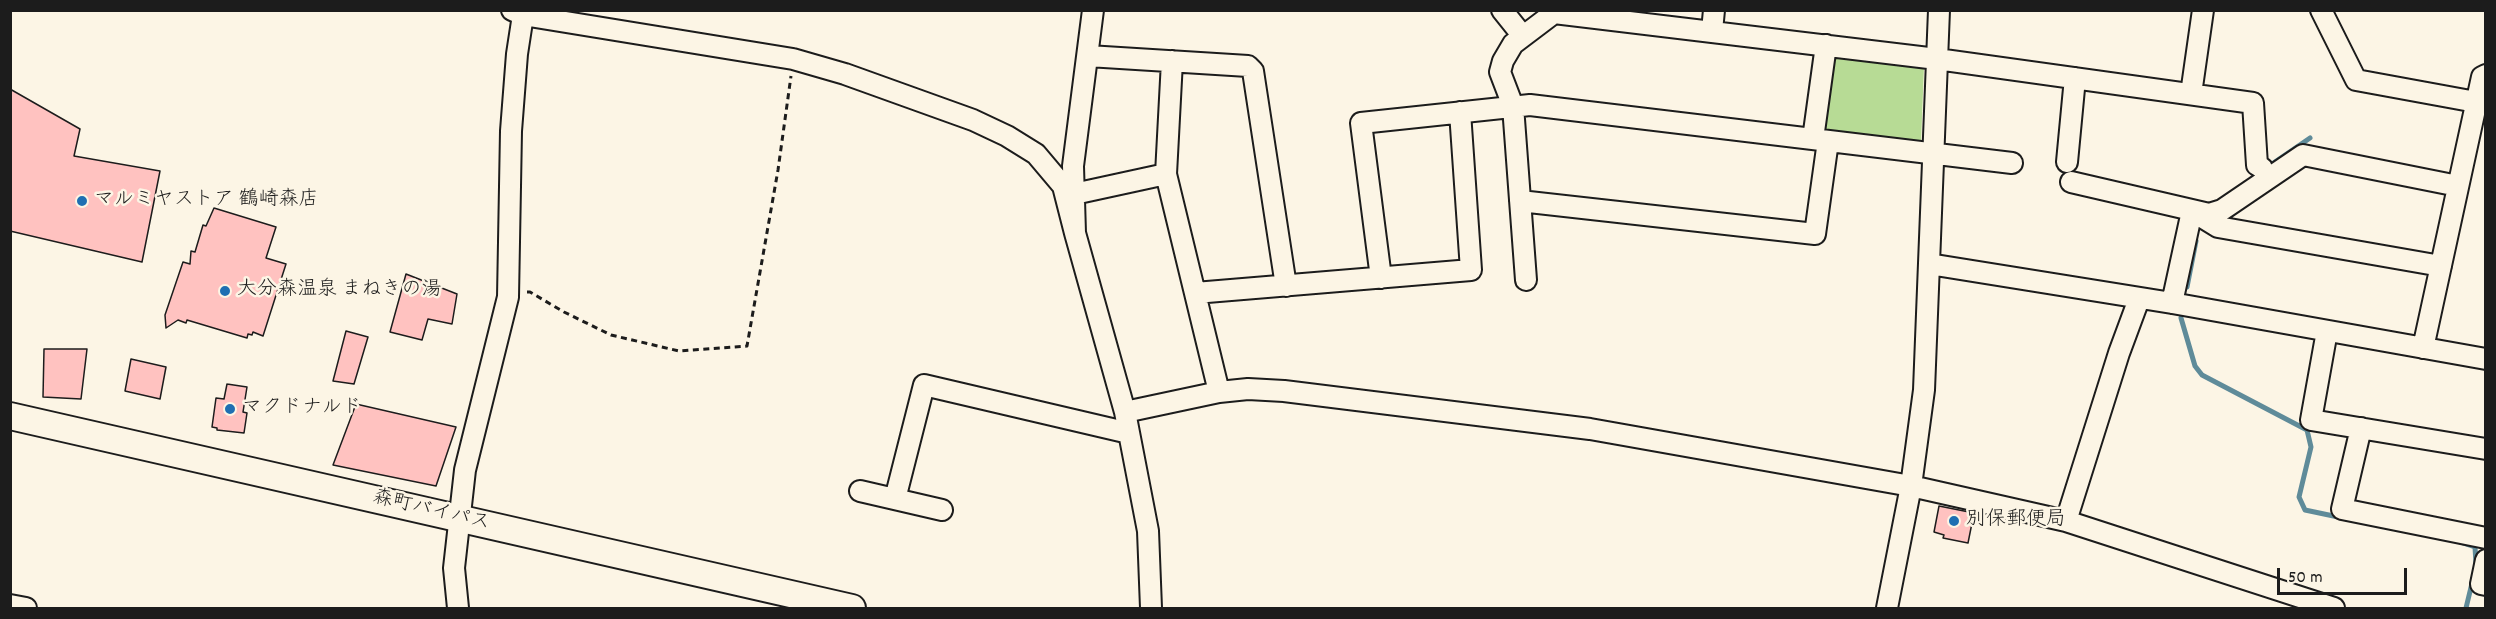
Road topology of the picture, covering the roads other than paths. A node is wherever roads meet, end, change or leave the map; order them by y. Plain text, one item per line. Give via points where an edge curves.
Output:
1 (1093, 10) edge
2 (1502, 10) edge
3 (1714, 10) edge
4 (1939, 10) edge
5 (2203, 10) edge
6 (2321, 10) edge
7 (515, 12) edge
8 (1712, 32) junction
9 (1522, 35) junction
10 (1826, 45) junction
11 (1088, 56) junction
12 (1937, 59) junction
13 (1172, 61) junction
14 (2486, 75) edge
15 (2075, 78) junction
16 (2191, 94) junction
17 (2476, 102) junction
18 (1513, 106) junction
19 (1460, 112) junction
20 (1820, 140) junction
21 (1933, 153) junction
22 (2067, 162) dead end
23 (2012, 163) dead end
24 (2262, 168) dead end
25 (1166, 174) junction
26 (2071, 182) dead end
27 (2458, 186) junction
28 (1074, 194) junction
29 (1520, 201) junction
30 (2192, 211) junction
31 (1076, 233) junction
32 (1929, 264) junction
33 (2441, 266) junction
34 (1381, 278) junction
35 (1526, 280) dead end
36 (1286, 286) junction
37 (1195, 293) junction
38 (2139, 299) junction
39 (2172, 303) junction
40 (2327, 331) junction
41 (2423, 348) junction
42 (2486, 359) edge
43 (1219, 392) junction
44 (1125, 412) junction
45 (10, 416) edge
46 (2361, 428) junction
47 (1129, 433) junction
48 (2486, 449) edge
49 (1911, 486) junction
50 (860, 491) dead end
51 (895, 499) junction
52 (942, 510) dead end
53 (461, 519) junction
54 (2066, 521) junction
55 (2486, 538) edge
56 (2486, 560) edge
57 (2486, 585) edge
58 (10, 605) edge
59 (26, 609) edge
60 (458, 609) edge
61 (852, 609) edge
62 (1150, 609) edge
63 (1887, 609) edge
64 (2334, 609) edge

1 - 11 street
2 - 9 street
3 - 8 street
4 - 12 street
5 - 16 street
6 - 17 street via 2356,80
7 - 31 street via 793,59 973,120 1036,154 1063,186
7 - 53 street via 517,54 511,132 508,297 465,470
8 - 9 street via 1554,13
8 - 10 street
9 - 18 street via 1513,44 1500,72
10 - 12 street
10 - 20 street
11 - 13 street
11 - 28 street via 1073,166
12 - 15 street
12 - 21 street
13 - 25 street
13 - 36 street via 1248,66 1253,71
14 - 17 street via 2482,77
15 - 16 street
15 - 22 street
16 - 24 street via 2253,103 2257,165
17 - 27 street
18 - 19 street
18 - 20 street
18 - 29 street
19 - 34 street via 1471,270
19 - 34 street via 1361,123
20 - 21 street
20 - 29 street via 1815,234
21 - 23 street
21 - 32 street
25 - 28 street
25 - 37 street
26 - 30 street
27 - 30 street via 2303,155 2222,210 2209,214
27 - 33 street
28 - 31 street
29 - 35 street
30 - 33 street via 2218,227
30 - 39 street
31 - 44 street
32 - 38 street
32 - 49 street via 1924,390
33 - 41 street
34 - 36 street
36 - 37 street
37 - 43 street
38 - 39 street
38 - 54 street
39 - 40 street
40 - 41 street
40 - 46 street via 2311,420
41 - 42 street
43 - 44 street
43 - 49 street via 1284,391 1590,429
44 - 47 street
45 - 53 main road, 森町バイパス
46 - 48 street
46 - 55 street via 2342,509
47 - 51 street via 924,385
47 - 62 street via 1148,531
49 - 54 street
49 - 63 street
50 - 51 street
51 - 52 street
53 - 60 street via 454,568
53 - 61 main road, 森町バイパス
54 - 64 street
56 - 57 street via 2481,584
58 - 59 street

